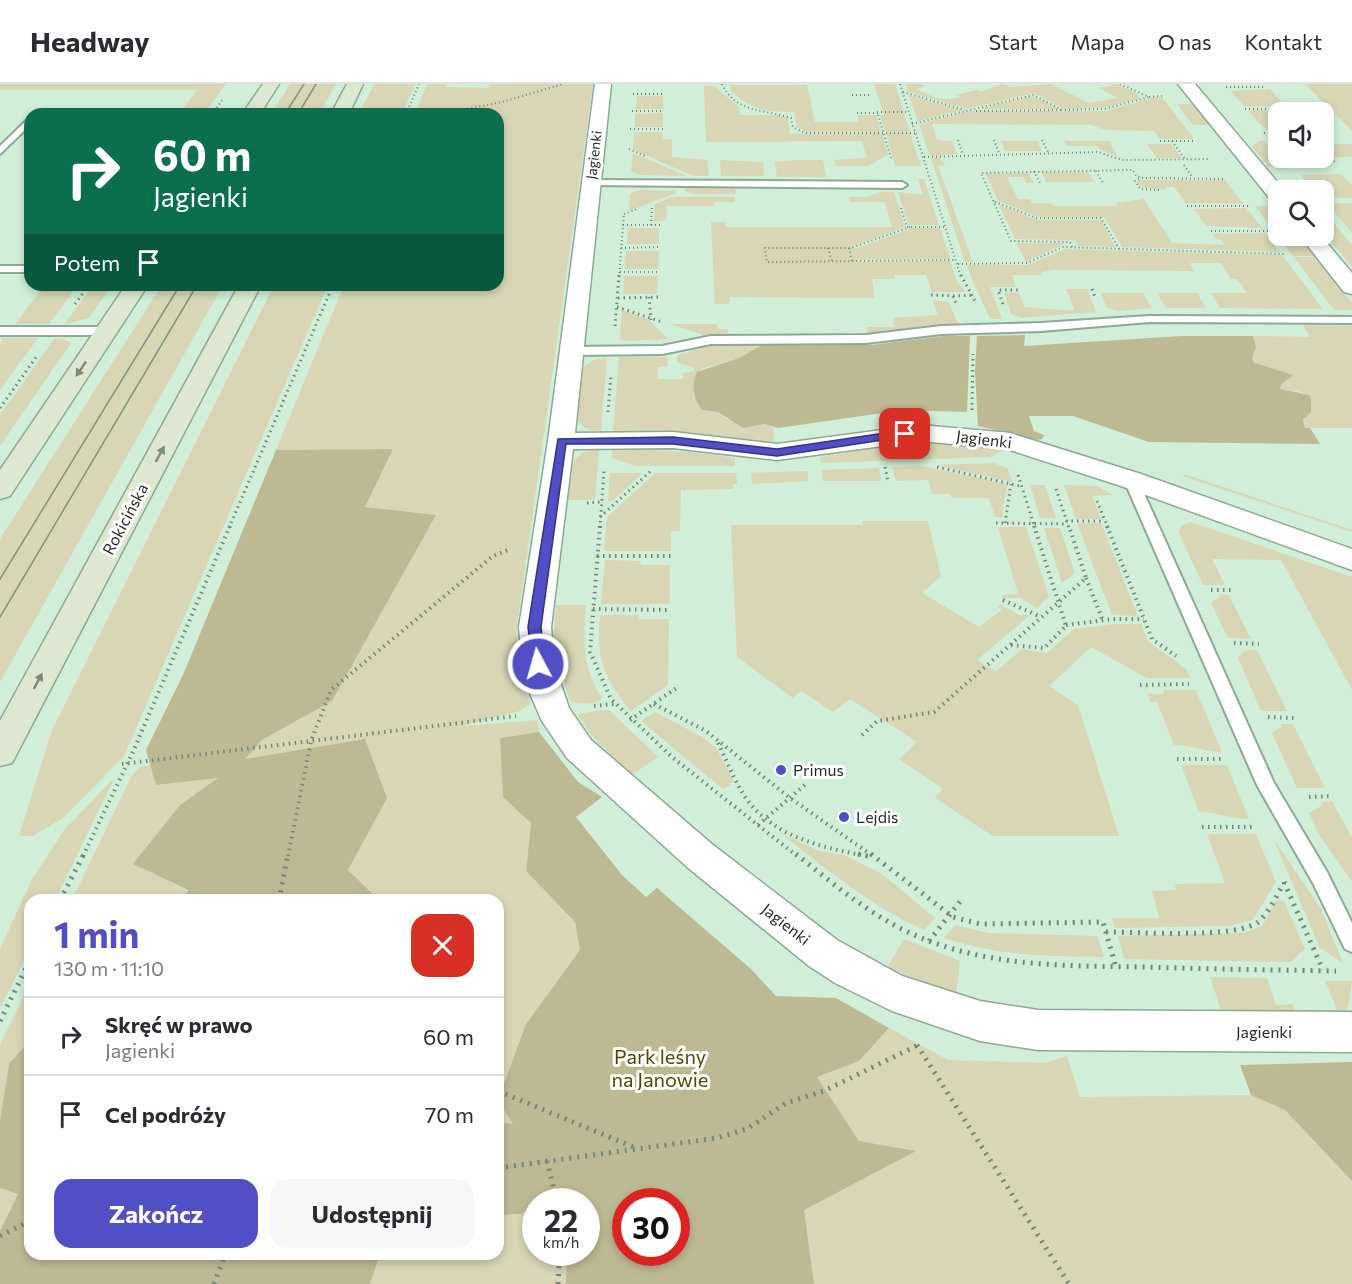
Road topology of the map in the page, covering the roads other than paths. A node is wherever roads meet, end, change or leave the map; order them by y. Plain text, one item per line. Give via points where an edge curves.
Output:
1 (271, 84) edge
2 (355, 84) edge
3 (1186, 84) edge
4 (618, 89) edge
5 (255, 108) edge
6 (343, 108) edge
7 (24, 126) edge
8 (0, 151) edge
9 (591, 182) junction
10 (1268, 184) edge
11 (902, 185) dead end
12 (1318, 246) edge
13 (0, 269) edge
14 (24, 270) edge
15 (1352, 287) edge
16 (133, 291) edge
17 (247, 291) edge
18 (1352, 320) edge
19 (0, 331) edge
20 (106, 332) junction
21 (572, 351) junction
22 (561, 441) junction
23 (1131, 480) junction
24 (0, 490) edge
25 (1352, 560) edge
26 (0, 753) edge
27 (1352, 943) edge
28 (1352, 1032) edge

1 - 5 main road
2 - 6 main road
3 - 10 street
4 - 9 street, Jagienki
7 - 8 lane
9 - 11 lane
9 - 21 street, Jagienki
12 - 15 street
13 - 14 lane
16 - 20 main road
26 -> 17 main road, Rokicińska
18 - 21 lane via 1169,318 860,339 720,339 662,350
19 - 20 lane
20 -> 24 main road
21 - 22 street, Jagienki
22 - 23 street, Jagienki via 673,440 777,452 905,434 975,437 1027,444
22 - 28 street, Jagienki via 535,627 538,664 554,712 579,749 700,856 824,953 892,992 980,1021 1038,1030
23 - 25 street, Jagienki
23 - 27 lane via 1266,785

